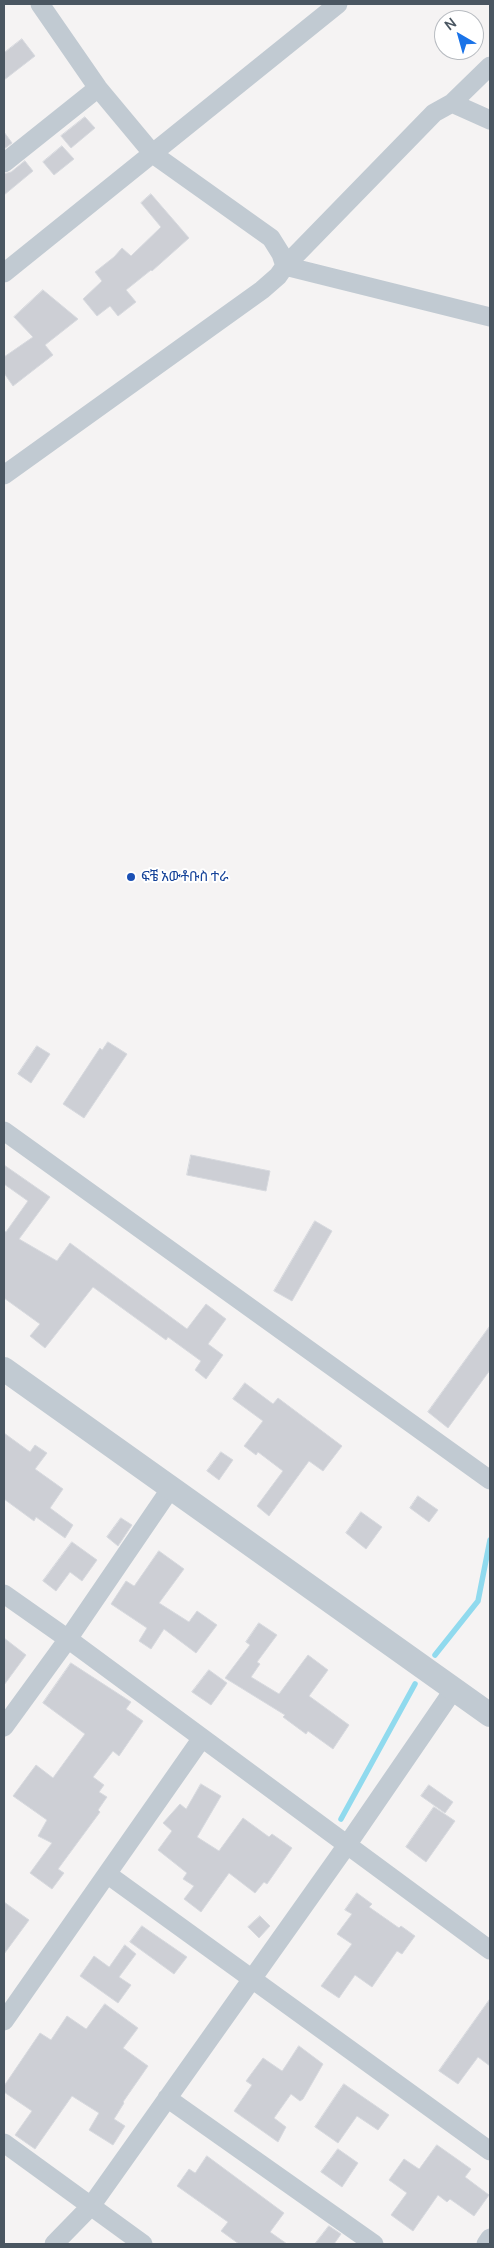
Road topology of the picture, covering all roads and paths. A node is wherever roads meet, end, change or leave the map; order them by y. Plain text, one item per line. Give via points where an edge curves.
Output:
1 (40, 4) edge
2 (338, 4) edge
3 (490, 66) edge
4 (98, 88) junction
5 (452, 103) junction
6 (490, 120) edge
7 (153, 154) junction
8 (4, 163) edge
9 (285, 266) junction
10 (4, 272) edge
11 (490, 317) edge
12 (4, 475) edge
13 (4, 1131) edge
14 (4, 1369) edge
15 (490, 1480) edge
16 (171, 1488) junction
17 (4, 1594) edge
18 (68, 1639) junction
19 (454, 1689) junction
20 (490, 1715) edge
21 (4, 1728) edge
22 (202, 1738) junction
23 (347, 1845) junction
24 (107, 1874) junction
25 (490, 1950) edge
26 (252, 1979) junction
27 (4, 2021) edge
28 (167, 2098) junction
29 (4, 2143) edge
30 (490, 2151) edge
31 (91, 2206) junction
32 (490, 2238) edge
33 (54, 2244) edge
34 (143, 2244) edge
35 (374, 2244) edge
36 (486, 2244) edge

1 - 4 street
2 - 7 street
3 - 5 street
4 - 7 street
4 - 8 street
5 - 6 street
5 - 9 street via 434,113
7 - 9 street via 272,238
7 - 10 street
9 - 11 street
9 - 12 street via 262,290
13 - 15 street
14 - 16 street
16 - 18 street
16 - 19 street
17 - 18 street
18 - 21 street
18 - 22 street
19 - 20 street
19 - 23 street
22 - 23 street
22 - 24 street
23 - 25 street
23 - 26 street
24 - 26 street
24 - 27 street
26 - 28 street
26 - 30 street
28 - 31 street
28 - 35 street
29 - 31 street
31 - 33 street
31 - 34 street
32 - 36 street

